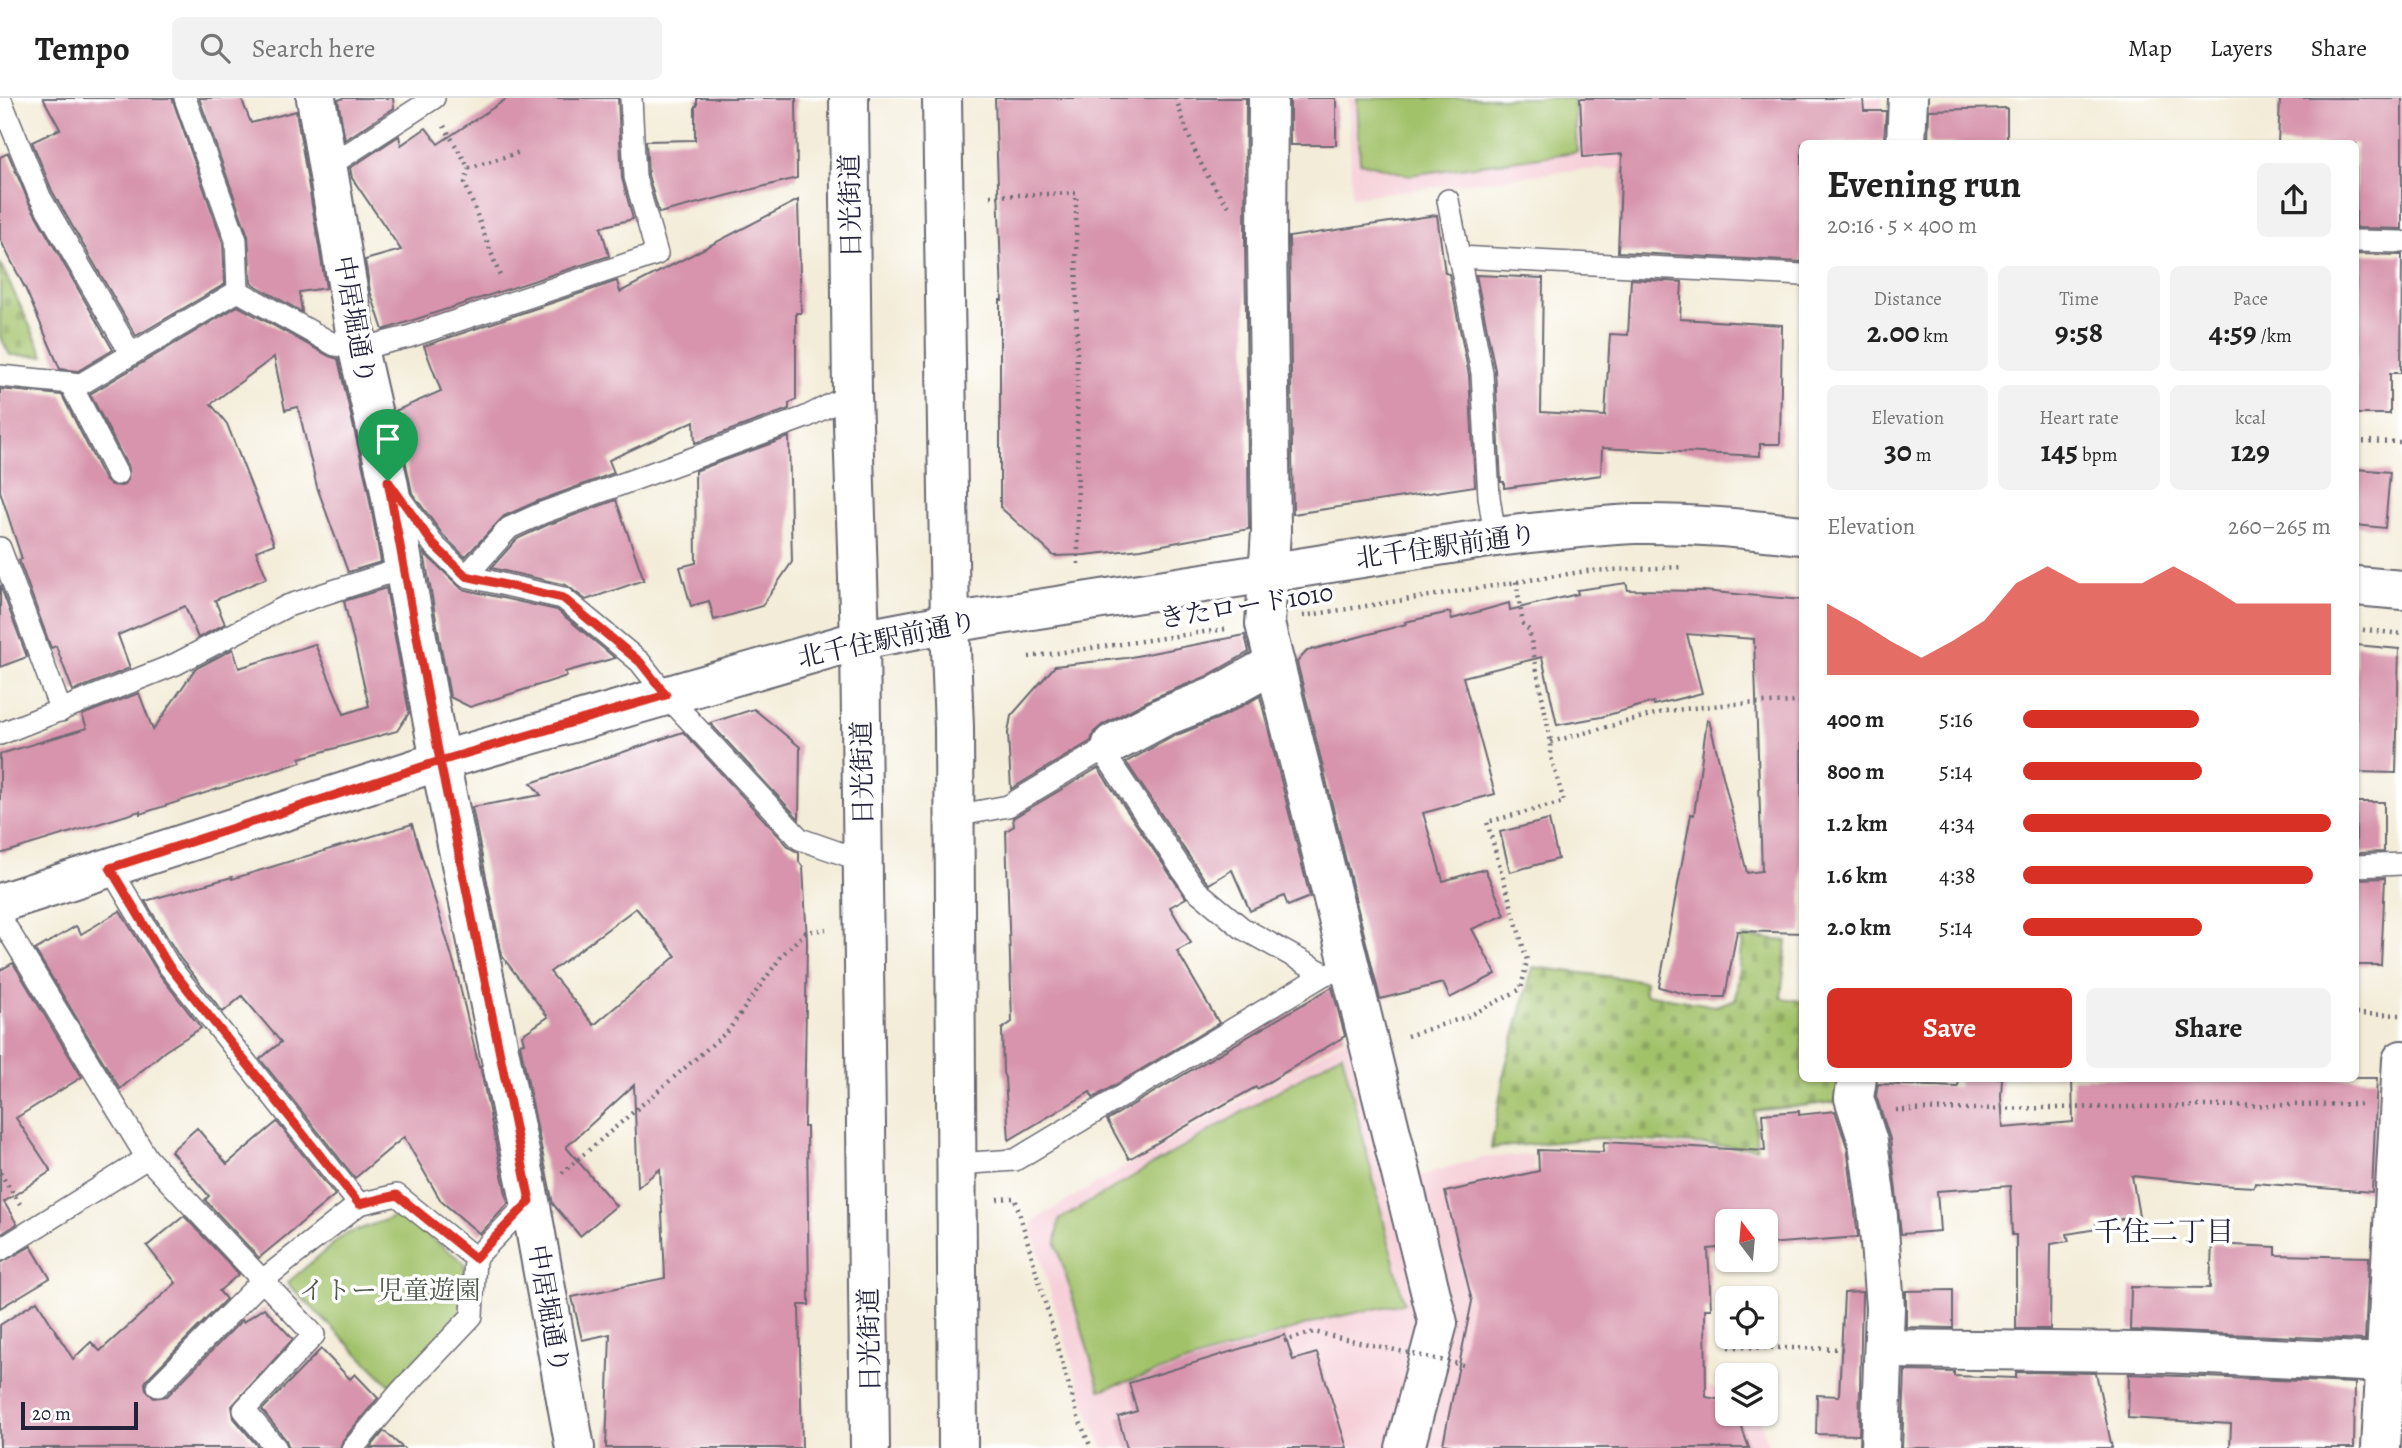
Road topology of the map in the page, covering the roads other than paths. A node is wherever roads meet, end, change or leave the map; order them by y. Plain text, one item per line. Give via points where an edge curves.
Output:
1 (0, 98) edge
2 (185, 98) edge
3 (316, 98) edge
4 (631, 98) edge
5 (849, 98) edge
6 (942, 98) edge
7 (1268, 98) edge
8 (1908, 98) edge
9 (432, 100) edge
10 (1906, 140) edge
11 (328, 166) junction
12 (1448, 200) dead end
13 (2359, 241) edge
14 (2402, 242) edge
15 (1459, 257) junction
16 (1799, 275) edge
17 (238, 291) junction
18 (358, 349) junction
19 (131, 354) junction
20 (0, 376) edge
21 (70, 383) junction
22 (852, 394) junction
23 (117, 474) dead end
24 (388, 481) junction
25 (1799, 535) edge
26 (1495, 537) junction
27 (0, 548) edge
28 (404, 568) junction
29 (1267, 573) junction
30 (466, 576) junction
31 (2359, 586) edge
32 (2402, 590) edge
33 (950, 623) junction
34 (860, 640) junction
35 (1275, 663) junction
36 (666, 695) junction
37 (61, 711) junction
38 (0, 734) edge
39 (1107, 747) junction
40 (440, 761) junction
41 (955, 816) junction
42 (863, 861) junction
43 (2402, 864) edge
44 (2359, 866) edge
45 (110, 868) junction
46 (0, 903) edge
47 (0, 917) edge
48 (1338, 972) junction
49 (2402, 1060) edge
50 (1857, 1094) edge
51 (2400, 1104) edge
52 (147, 1158) junction
53 (957, 1182) junction
54 (530, 1201) junction
55 (359, 1204) junction
56 (0, 1250) edge
57 (475, 1258) junction
58 (263, 1280) junction
59 (1885, 1349) junction
60 (2386, 1363) junction
61 (158, 1385) dead end
62 (276, 1448) edge
63 (353, 1448) edge
64 (575, 1448) edge
65 (870, 1448) edge
66 (958, 1448) edge
67 (1405, 1448) edge
68 (1880, 1448) edge
69 (2381, 1448) edge

1 - 19 lane via 40,198
2 - 17 lane via 236,240
3 - 11 main road, 中居堀通り
4 - 18 lane via 635,177 657,254 408,337
5 - 22 main road, 日光街道
6 - 33 main road
7 - 29 main road via 1271,531
8 - 10 main road
9 - 11 lane
11 - 18 main road, 中居堀通り
12 - 15 lane
13 - 14 lane
15 - 16 lane
15 - 26 lane via 1482,373
17 - 18 lane via 335,345
17 - 19 lane
18 - 24 main road, 中居堀通り
19 - 21 lane via 81,384
20 - 21 lane
21 - 23 lane
22 - 30 lane via 806,417 509,528
22 - 34 main road, 日光街道
24 - 28 main road, 中居堀通り
24 - 30 lane via 433,544
25 - 26 main road, 北千住駅前通り via 1636,524
26 - 29 main road, 北千住駅前通り
27 - 37 lane
28 - 37 lane via 287,606 176,664
28 - 40 main road, 中居堀通り
29 - 33 main road, 北千住駅前通り
29 - 35 main road via 1265,624
30 - 36 lane via 563,598 640,662
31 - 32 main road
33 - 34 main road, 北千住駅前通り
33 - 41 main road
34 - 36 main road, 北千住駅前通り
34 - 42 main road, 日光街道
35 - 39 main road
35 - 48 main road
36 - 40 main road, 北千住駅前通り
36 - 42 lane via 800,839
37 - 38 lane
39 - 41 lane via 1008,806
39 - 48 lane via 1195,889 1242,928
40 - 45 main road, 北千住駅前通り
40 - 54 main road, 中居堀通り
41 - 53 main road
42 - 65 main road, 日光街道
43 - 44 lane
45 - 46 main road, 北千住駅前通り
45 - 55 lane via 169,966
47 - 52 lane
48 - 53 lane via 1015,1160
48 - 67 main road via 1369,1048 1438,1324
49 - 51 main road
50 - 59 main road via 1878,1217
51 - 60 main road
52 - 56 lane
52 - 58 lane
53 - 66 main road
54 - 57 lane
54 - 64 main road, 中居堀通り
55 - 57 lane via 397,1195
55 - 58 lane
57 - 63 lane via 472,1316
58 - 61 lane
58 - 62 lane via 314,1335 244,1410
59 - 60 main road via 2141,1352
59 - 68 main road
60 - 69 main road

